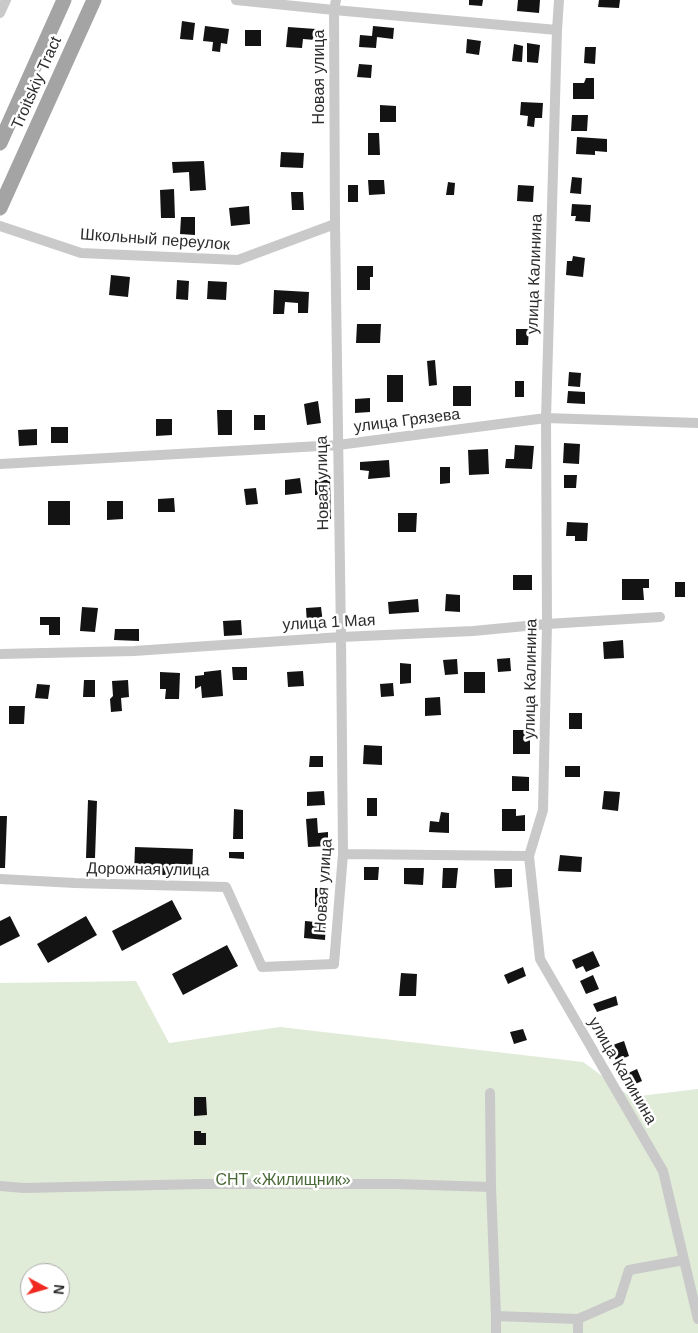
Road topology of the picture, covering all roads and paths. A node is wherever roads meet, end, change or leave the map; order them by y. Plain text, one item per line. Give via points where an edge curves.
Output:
1 (6, 0) edge
2 (64, 0) edge
3 (94, 0) edge
4 (236, 0) edge
5 (559, 0) edge
6 (335, 5) edge
7 (0, 13) edge
8 (557, 30) junction
9 (0, 143) edge
10 (0, 208) edge
11 (335, 224) junction
12 (0, 226) edge
13 (546, 418) junction
14 (698, 422) edge
15 (338, 445) junction
16 (0, 464) edge
17 (660, 617) dead end
18 (547, 624) junction
19 (341, 637) junction
20 (0, 654) edge
21 (343, 854) junction
22 (529, 856) junction
23 (0, 879) edge
24 (334, 964) joint
25 (490, 1093) dead end
26 (0, 1186) edge
27 (491, 1186) junction
28 (684, 1260) junction
29 (496, 1316) junction
30 (578, 1319) junction
31 (698, 1319) edge
32 (496, 1333) edge
33 (578, 1333) edge

1 - 7 street
2 - 9 main road, Troitskiy Tract
3 - 10 main road, Troitskiy Tract
4 - 6 street
5 - 8 street, улица Калинина
6 - 8 street
6 - 11 street, Новая улица
8 - 13 street, улица Калинина
11 - 12 street, Школьный переулок via 238,260 81,252
11 - 15 street, Новая улица
13 - 14 street, улица Грязева
13 - 15 street, улица Грязева
13 - 18 street, улица Калинина
15 - 16 street, улица Грязева
15 - 19 street, Новая улица
17 - 18 street, улица 1 Мая
18 - 19 street, улица 1 Мая
18 - 22 street, улица Калинина via 543,810
19 - 20 street, улица 1 Мая via 134,651
19 - 21 street, Новая улица
21 - 22 street
21 - 24 street, Новая улица
22 - 28 street, улица Калинина via 540,959 663,1171
23 - 24 street, Дорожная улица via 226,887 262,967
25 - 27 street
26 - 27 street
27 - 29 street
28 - 30 street via 629,1270 619,1301
28 - 31 street, улица Калинина
29 - 30 street
29 - 32 street
30 - 33 street

